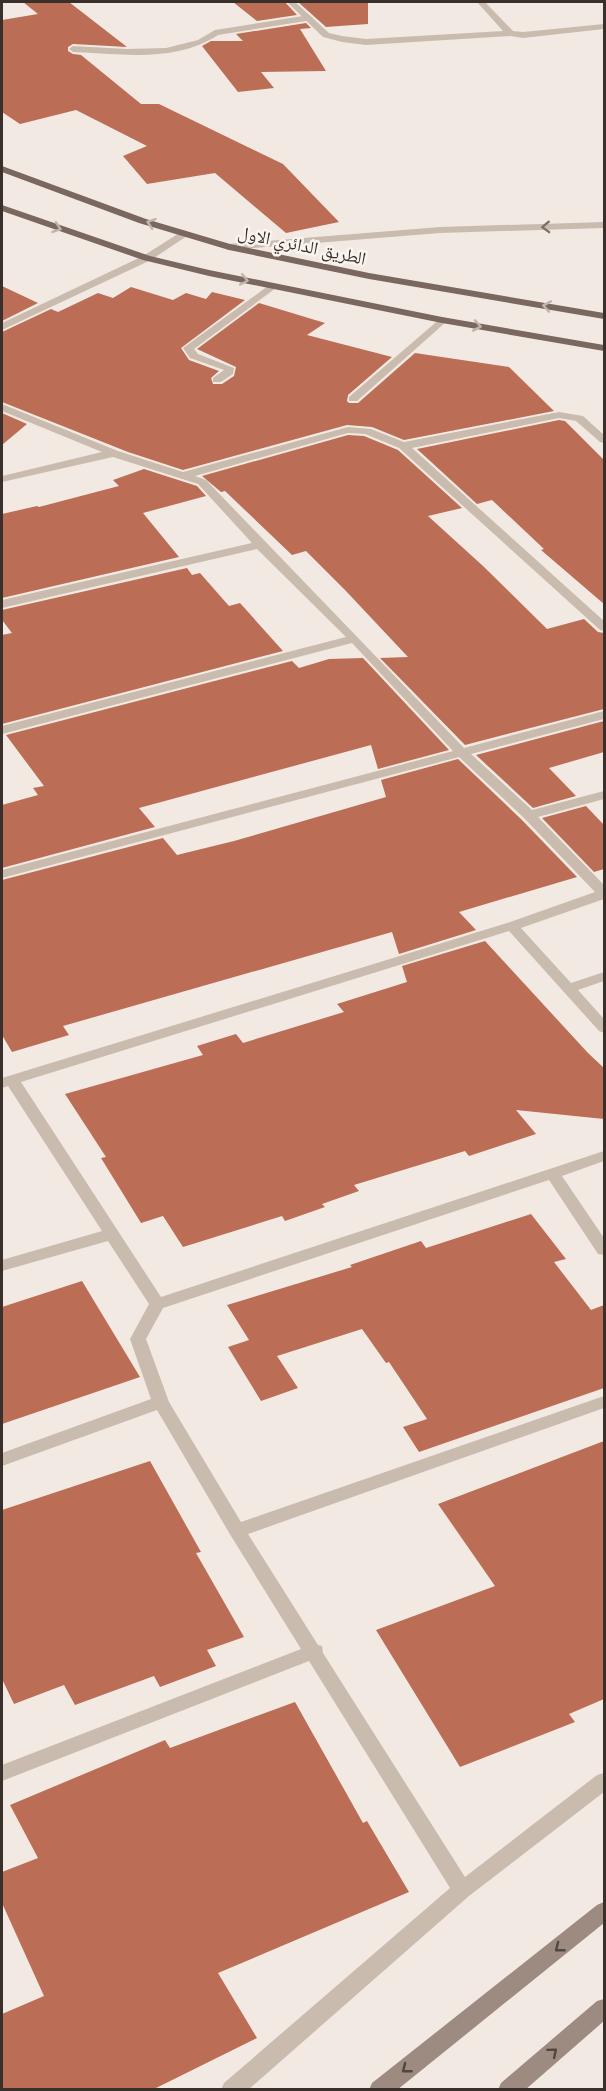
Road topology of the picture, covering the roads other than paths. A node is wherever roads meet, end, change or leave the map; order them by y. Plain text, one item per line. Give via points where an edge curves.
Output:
1 (291, 2) edge
2 (482, 2) edge
3 (309, 18) junction
4 (604, 28) edge
5 (510, 33) junction
6 (73, 49) dead end
7 (2, 169) edge
8 (2, 208) edge
9 (604, 225) edge
10 (185, 234) junction
11 (228, 247) junction
12 (147, 258) junction
13 (272, 286) junction
14 (604, 316) edge
15 (442, 320) junction
16 (2, 327) edge
17 (604, 348) edge
18 (216, 380) dead end
19 (353, 399) dead end
20 (2, 407) edge
21 (604, 440) edge
22 (403, 446) junction
23 (114, 453) junction
24 (182, 476) junction
25 (2, 479) edge
26 (260, 545) junction
27 (2, 604) edge
28 (604, 627) edge
29 (355, 639) junction
30 (604, 715) edge
31 (2, 730) edge
32 (460, 751) junction
33 (604, 795) edge
34 (529, 815) junction
35 (2, 873) edge
36 (604, 894) edge
37 (512, 926) junction
38 (604, 976) edge
39 (568, 989) junction
40 (604, 1028) edge
41 (7, 1082) edge
42 (604, 1156) edge
43 (552, 1173) junction
44 (111, 1234) junction
45 (604, 1250) edge
46 (2, 1266) edge
47 (157, 1304) junction
48 (161, 1402) junction
49 (604, 1402) edge
50 (2, 1460) edge
51 (237, 1531) junction
52 (315, 1651) junction
53 (2, 1773) edge
54 (604, 1781) edge
55 (462, 1890) junction
56 (604, 1911) edge
57 (604, 2008) edge
58 (232, 2090) edge
59 (380, 2090) edge
60 (509, 2090) edge

1 - 3 street
2 - 5 street
3 - 5 street via 326,35 366,42
3 - 6 street via 215,33 175,51
4 - 5 street
10 -> 7 main road, الطريق الدائري الاول
8 -> 12 main road
9 -> 11 street via 440,230
10 - 11 main road, الطريق الدائري الاول
10 - 12 street
14 -> 11 main road, الطريق الدائري الاول via 383,279
12 -> 13 main road
12 - 16 street
13 - 15 main road
13 - 18 street via 188,348 194,356 229,368
15 -> 17 main road
15 - 19 street
20 - 23 street
21 - 22 street via 579,418 559,415
22 - 24 street via 367,431 348,430
22 - 28 street
23 - 24 street
23 - 25 street
24 - 26 street via 202,482
26 - 27 street
26 - 29 street
29 - 31 street
29 - 32 street
30 - 32 street
32 - 34 street
32 - 35 street
33 - 34 street
34 - 36 street
36 - 37 street
37 - 39 street
37 - 41 street
38 - 39 street
39 - 40 street
41 - 44 street
42 - 43 street
43 - 45 street
43 - 47 street
44 - 46 street
44 - 47 street
47 - 48 street via 138,1339
48 - 50 street
48 - 51 street
49 - 51 street
51 - 52 street
52 - 53 street
52 - 55 street
54 - 55 street
55 - 58 street
56 -> 59 main road
60 -> 57 main road

